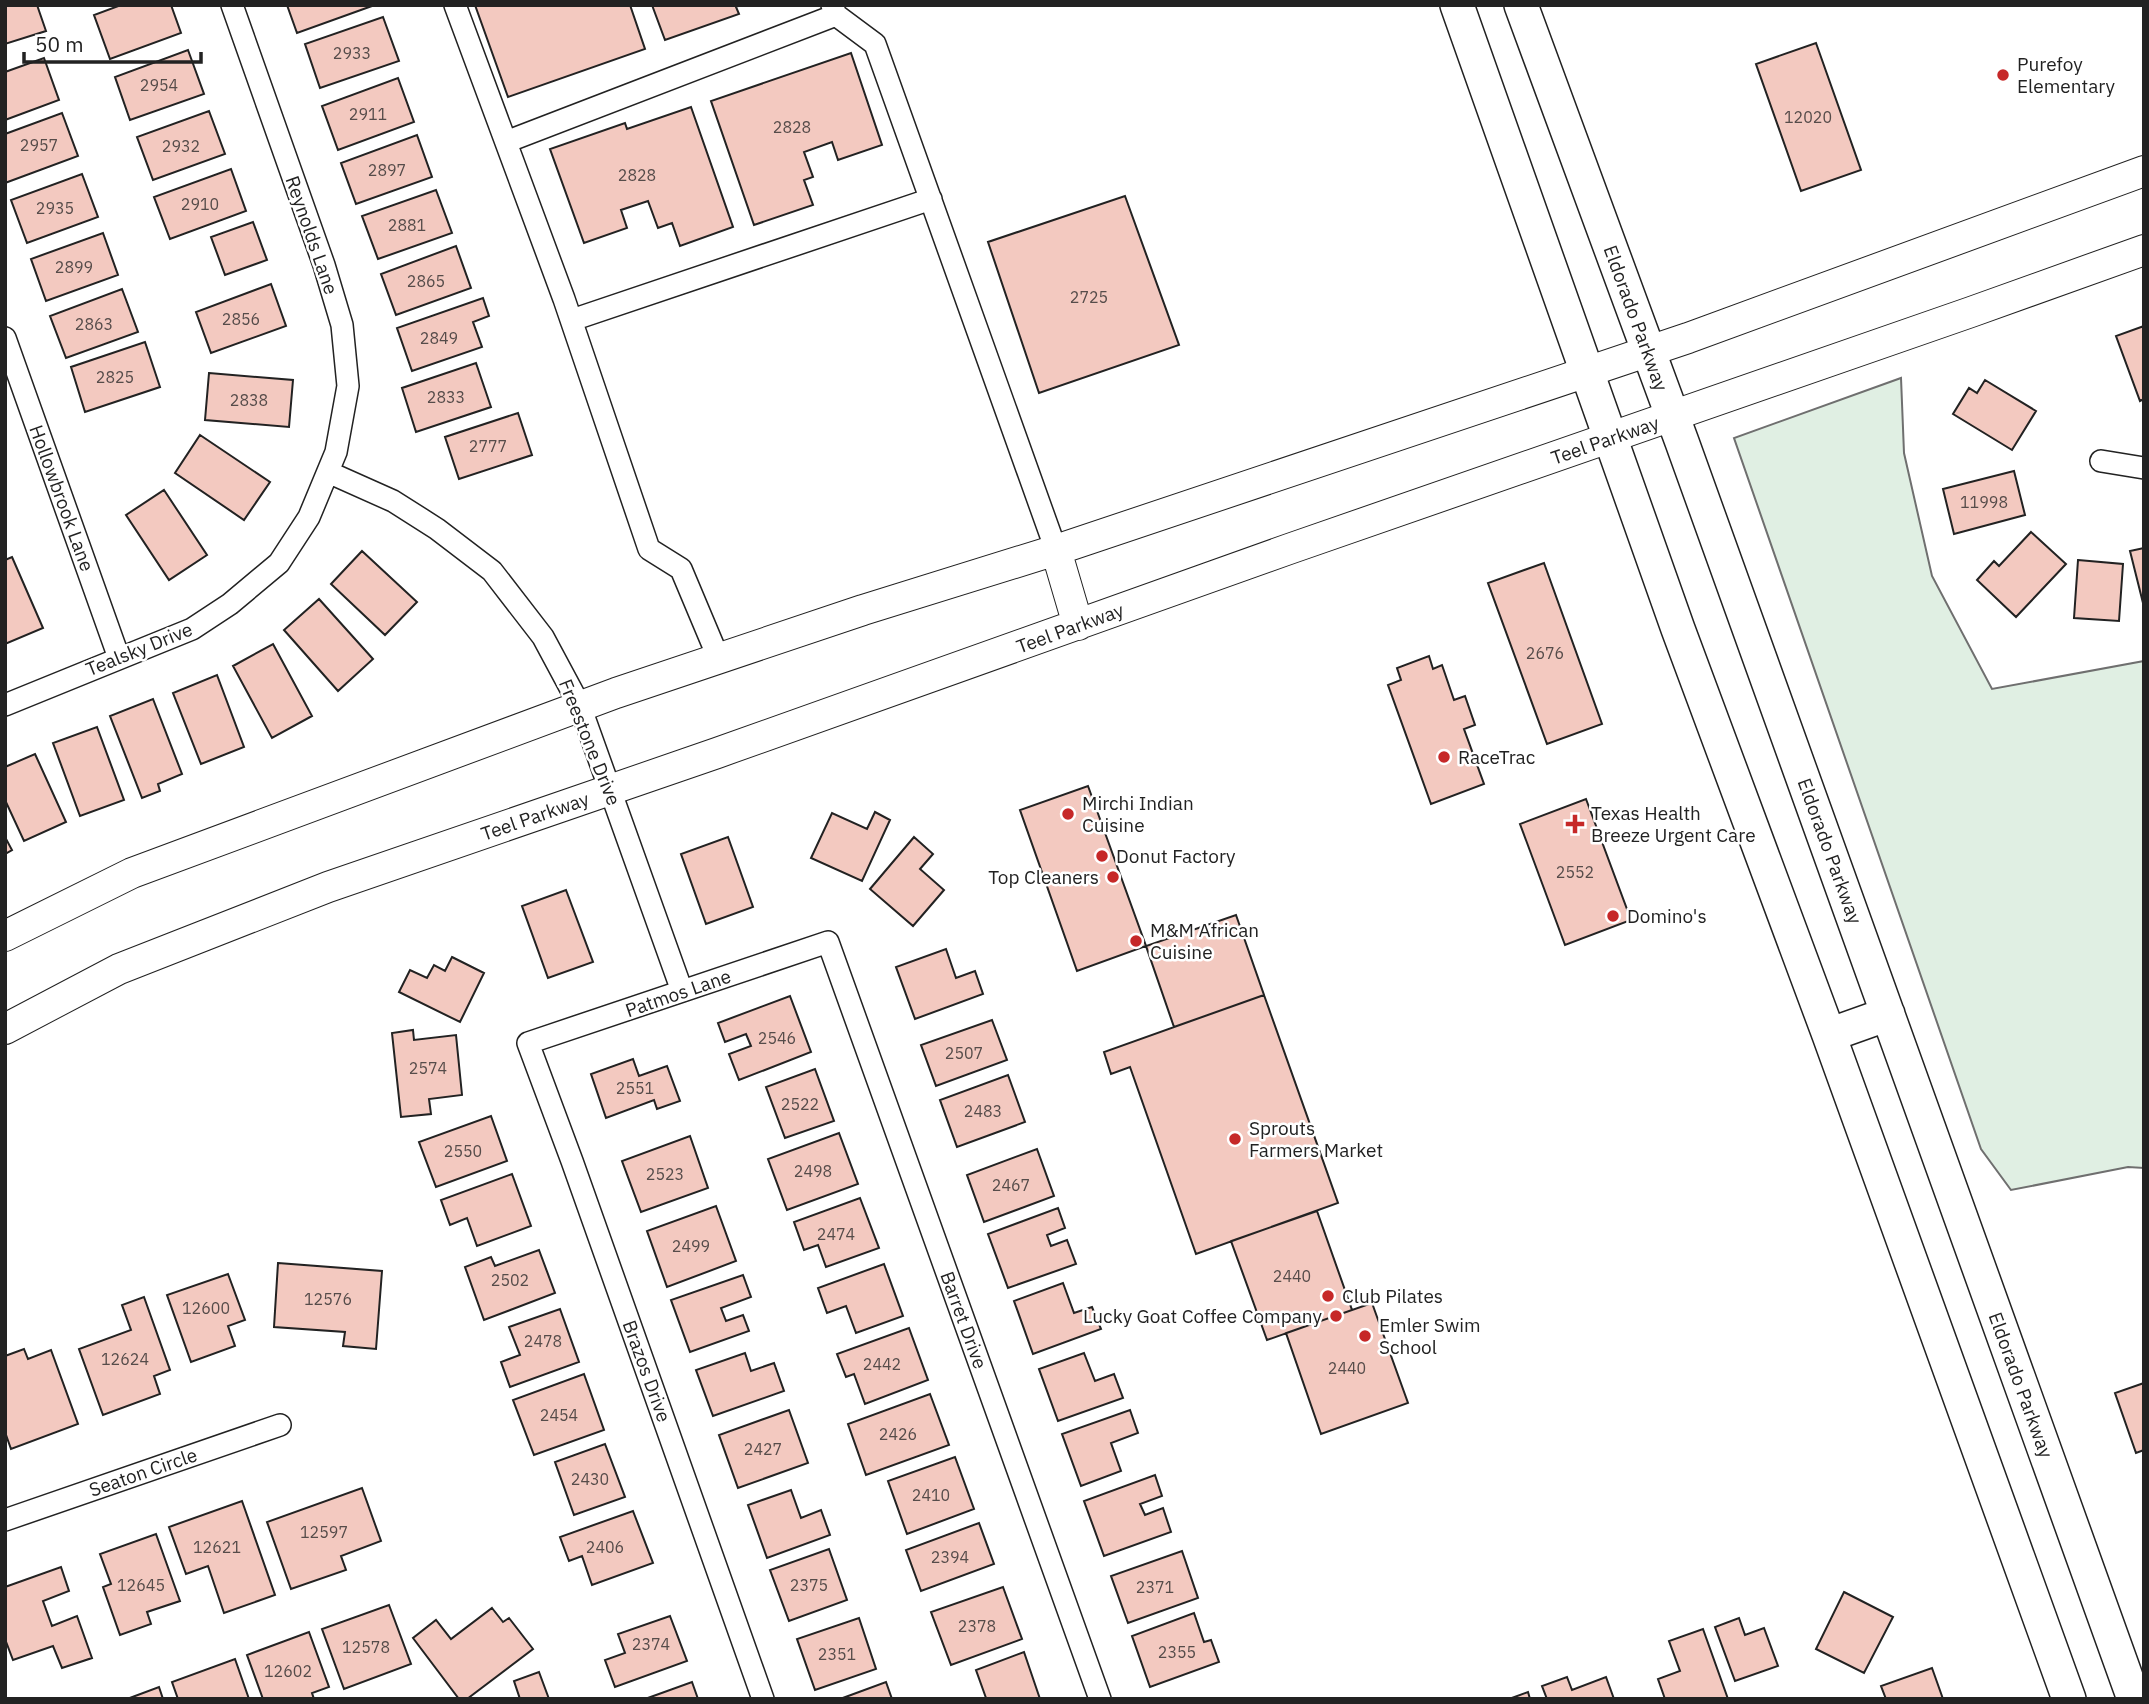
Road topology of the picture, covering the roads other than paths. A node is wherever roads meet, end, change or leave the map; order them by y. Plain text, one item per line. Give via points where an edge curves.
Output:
1 (232, 5) edge
2 (455, 5) edge
3 (1457, 5) edge
4 (1521, 5) edge
5 (834, 10) edge
6 (506, 142) junction
7 (2144, 171) edge
8 (931, 199) junction
9 (2144, 250) edge
10 (572, 320) junction
11 (5, 338) edge
12 (1649, 351) junction
13 (1587, 372) junction
14 (1673, 416) junction
15 (1610, 438) junction
16 (2101, 461) dead end
17 (2144, 468) edge
18 (328, 471) junction
19 (1056, 550) junction
20 (1078, 625) junction
21 (718, 657) junction
22 (119, 658) junction
23 (5, 705) edge
24 (580, 706) junction
25 (610, 790) junction
26 (5, 936) edge
27 (828, 942) joint
28 (682, 991) junction
29 (1888, 1014) junction
30 (8, 1022) edge
31 (1829, 1035) junction
32 (528, 1043) joint
33 (280, 1425) dead end
34 (5, 1520) edge
35 (763, 1699) edge
36 (1100, 1699) edge
37 (2069, 1699) edge
38 (2134, 1699) edge

1 - 18 street, Reynolds Lane via 342,325 348,386
2 - 6 street
3 - 13 main road
4 - 12 main road, Eldorado Parkway
5 - 6 street
5 - 8 street via 875,44
6 - 10 street
7 - 12 main road
8 - 10 street
8 - 19 street
9 - 14 main road, Teel Parkway
10 - 21 street via 649,549 681,569
11 - 22 street, Hollowbrook Lane
12 - 13 main road
12 - 14 main road, Eldorado Parkway
13 - 15 main road
13 - 19 main road
14 - 15 main road, Teel Parkway
14 - 29 main road, Eldorado Parkway
15 - 20 main road, Teel Parkway
15 - 31 main road
16 - 17 street
18 - 22 street, Tealsky Drive via 309,517 279,563 192,629
18 - 24 street, Freestone Drive via 404,508 492,571 543,636
19 - 20 main road
19 - 21 main road
20 - 25 main road, Teel Parkway
21 - 24 main road
22 - 23 street, Tealsky Drive
24 - 25 street, Freestone Drive
24 - 26 main road via 132,873
25 - 28 street, Freestone Drive
25 - 30 main road, Teel Parkway via 328,887 120,969
27 - 28 street, Patmos Lane
27 - 36 street, Barret Drive
28 - 32 street, Patmos Lane
29 - 31 main road
29 - 38 main road, Eldorado Parkway
31 - 37 main road
32 - 35 street, Brazos Drive
33 - 34 street, Seaton Circle

